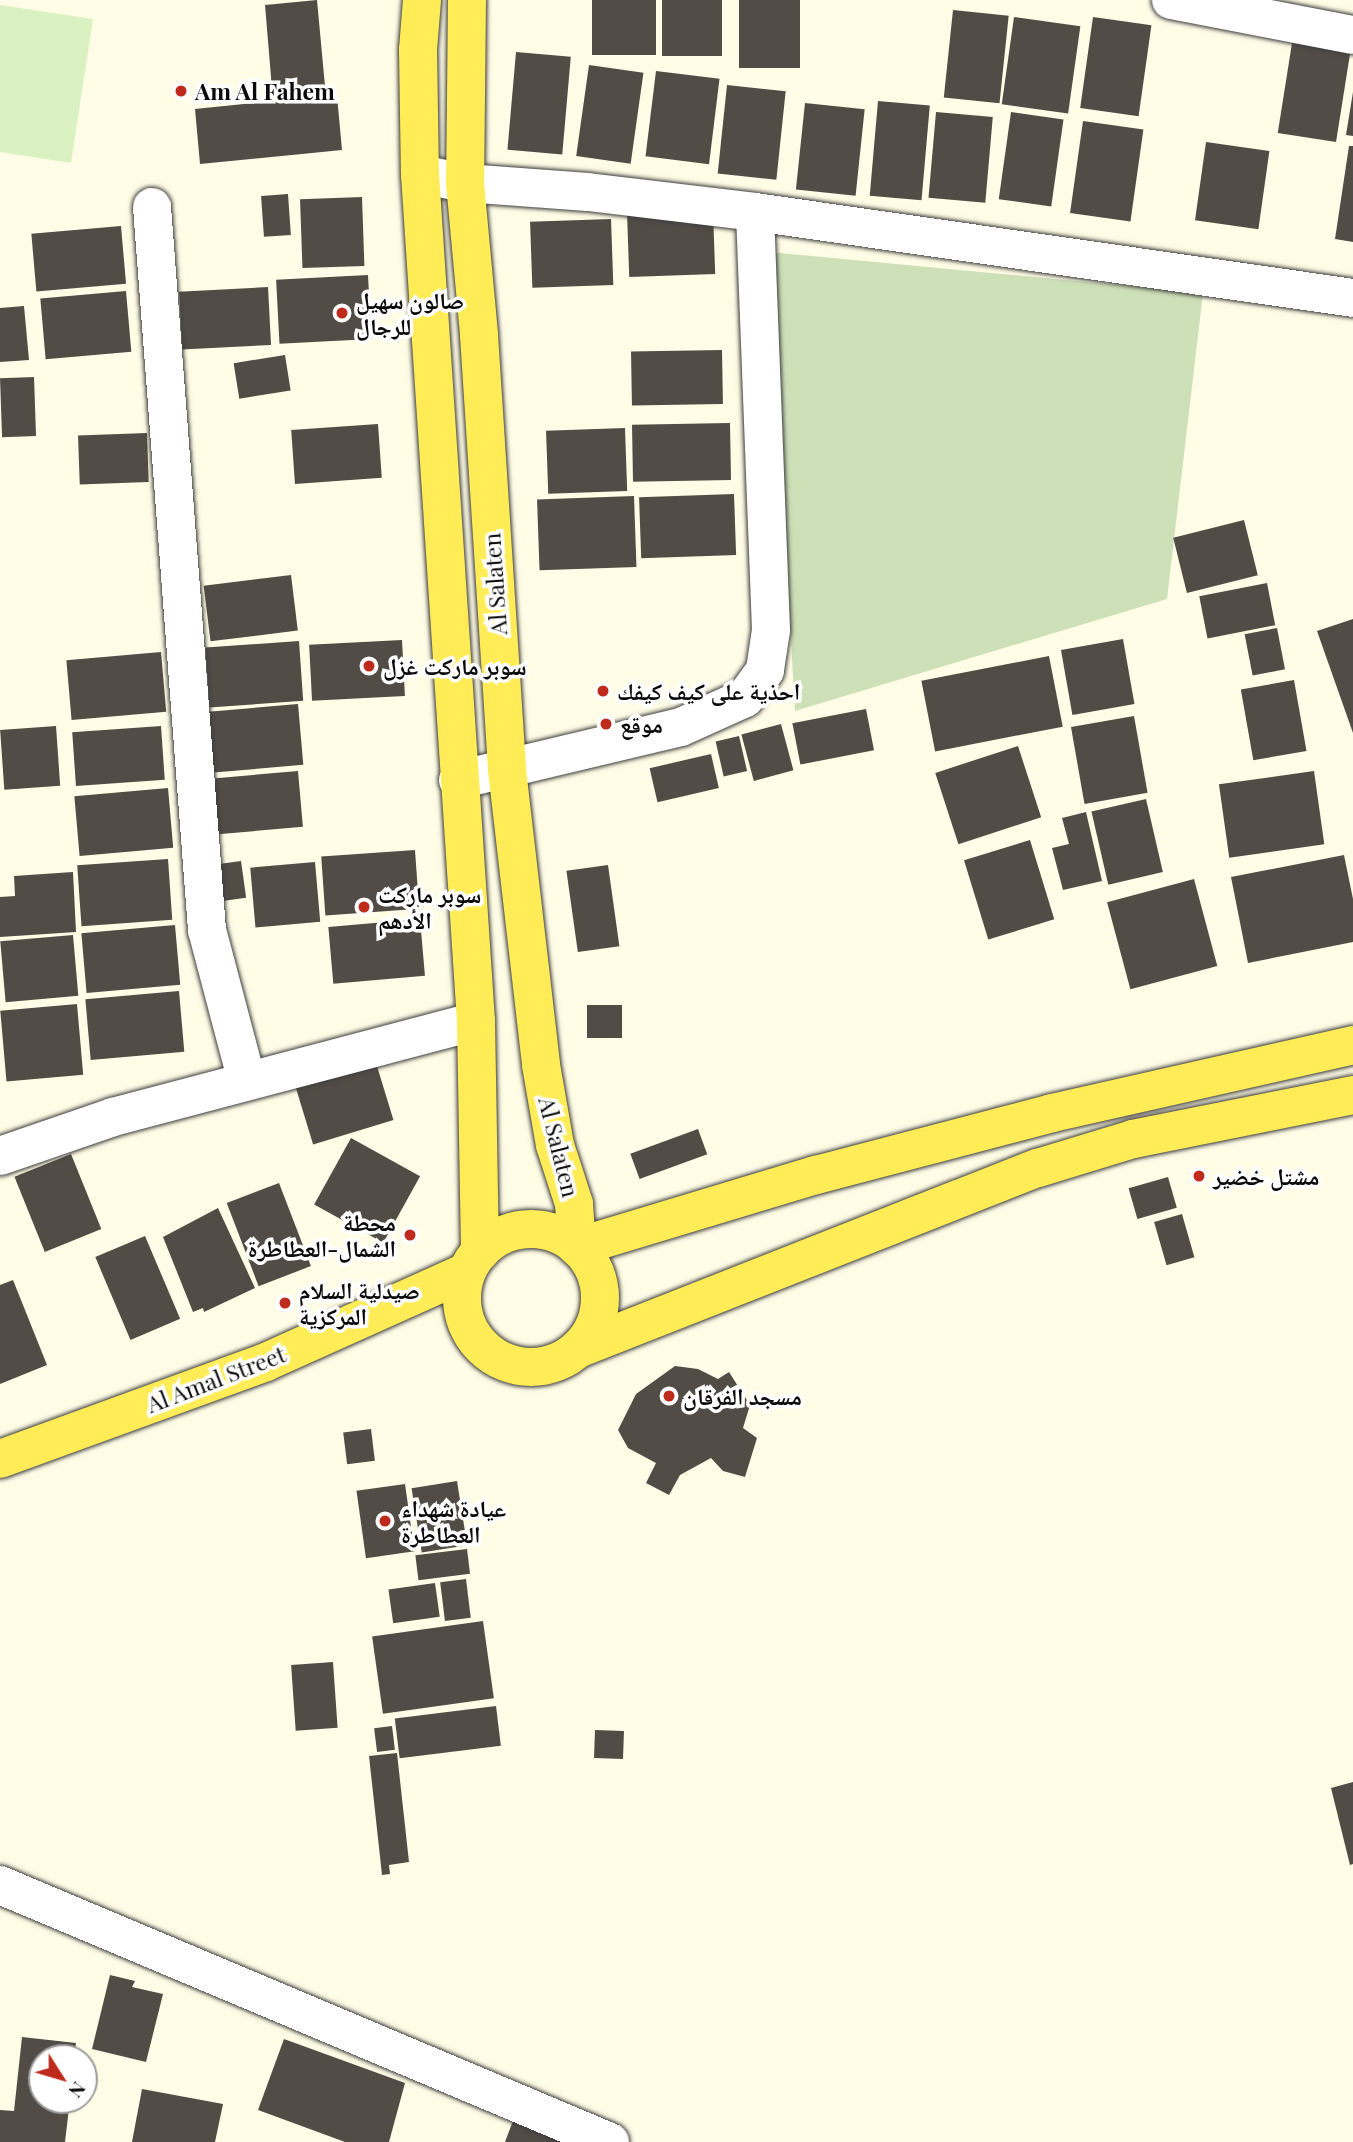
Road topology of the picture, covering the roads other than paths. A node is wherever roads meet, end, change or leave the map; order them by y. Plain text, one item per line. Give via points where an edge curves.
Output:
1 (422, 0) edge
2 (467, 0) edge
3 (1171, 0) edge
4 (1353, 35) edge
5 (420, 174) junction
6 (465, 183) junction
7 (152, 207) dead end
8 (755, 212) junction
9 (1353, 298) edge
10 (507, 770) junction
11 (458, 780) junction
12 (476, 1021) junction
13 (1353, 1045) edge
14 (247, 1081) junction
15 (1353, 1095) edge
16 (0, 1156) edge
17 (577, 1247) junction
18 (473, 1262) junction
19 (580, 1348) junction
20 (0, 1459) edge
21 (0, 1885) edge
22 (610, 2142) edge

1 - 5 main road
2 - 6 main road, Al Salaten
3 - 4 street
5 - 6 street
5 - 11 main road
6 - 8 street
6 - 10 main road, Al Salaten
7 - 14 street via 207,930
8 - 9 street
8 - 10 street via 771,630 765,670 745,698 681,727
10 - 11 street
10 - 17 main road, Al Salaten via 541,1065 555,1145 574,1204
11 - 12 main road
12 - 14 street
12 - 18 main road
13 - 17 main road via 973,1133 816,1174
14 - 16 street via 113,1117
15 - 19 main road via 1133,1139 1038,1168
17 - 18 main road via 539,1230 497,1238
17 - 19 main road via 591,1265 600,1307 594,1328
18 - 19 main road via 461,1296 464,1319 474,1341 492,1357 538,1368 561,1361
18 - 20 main road, Al Amal Street via 266,1362
21 - 22 street

